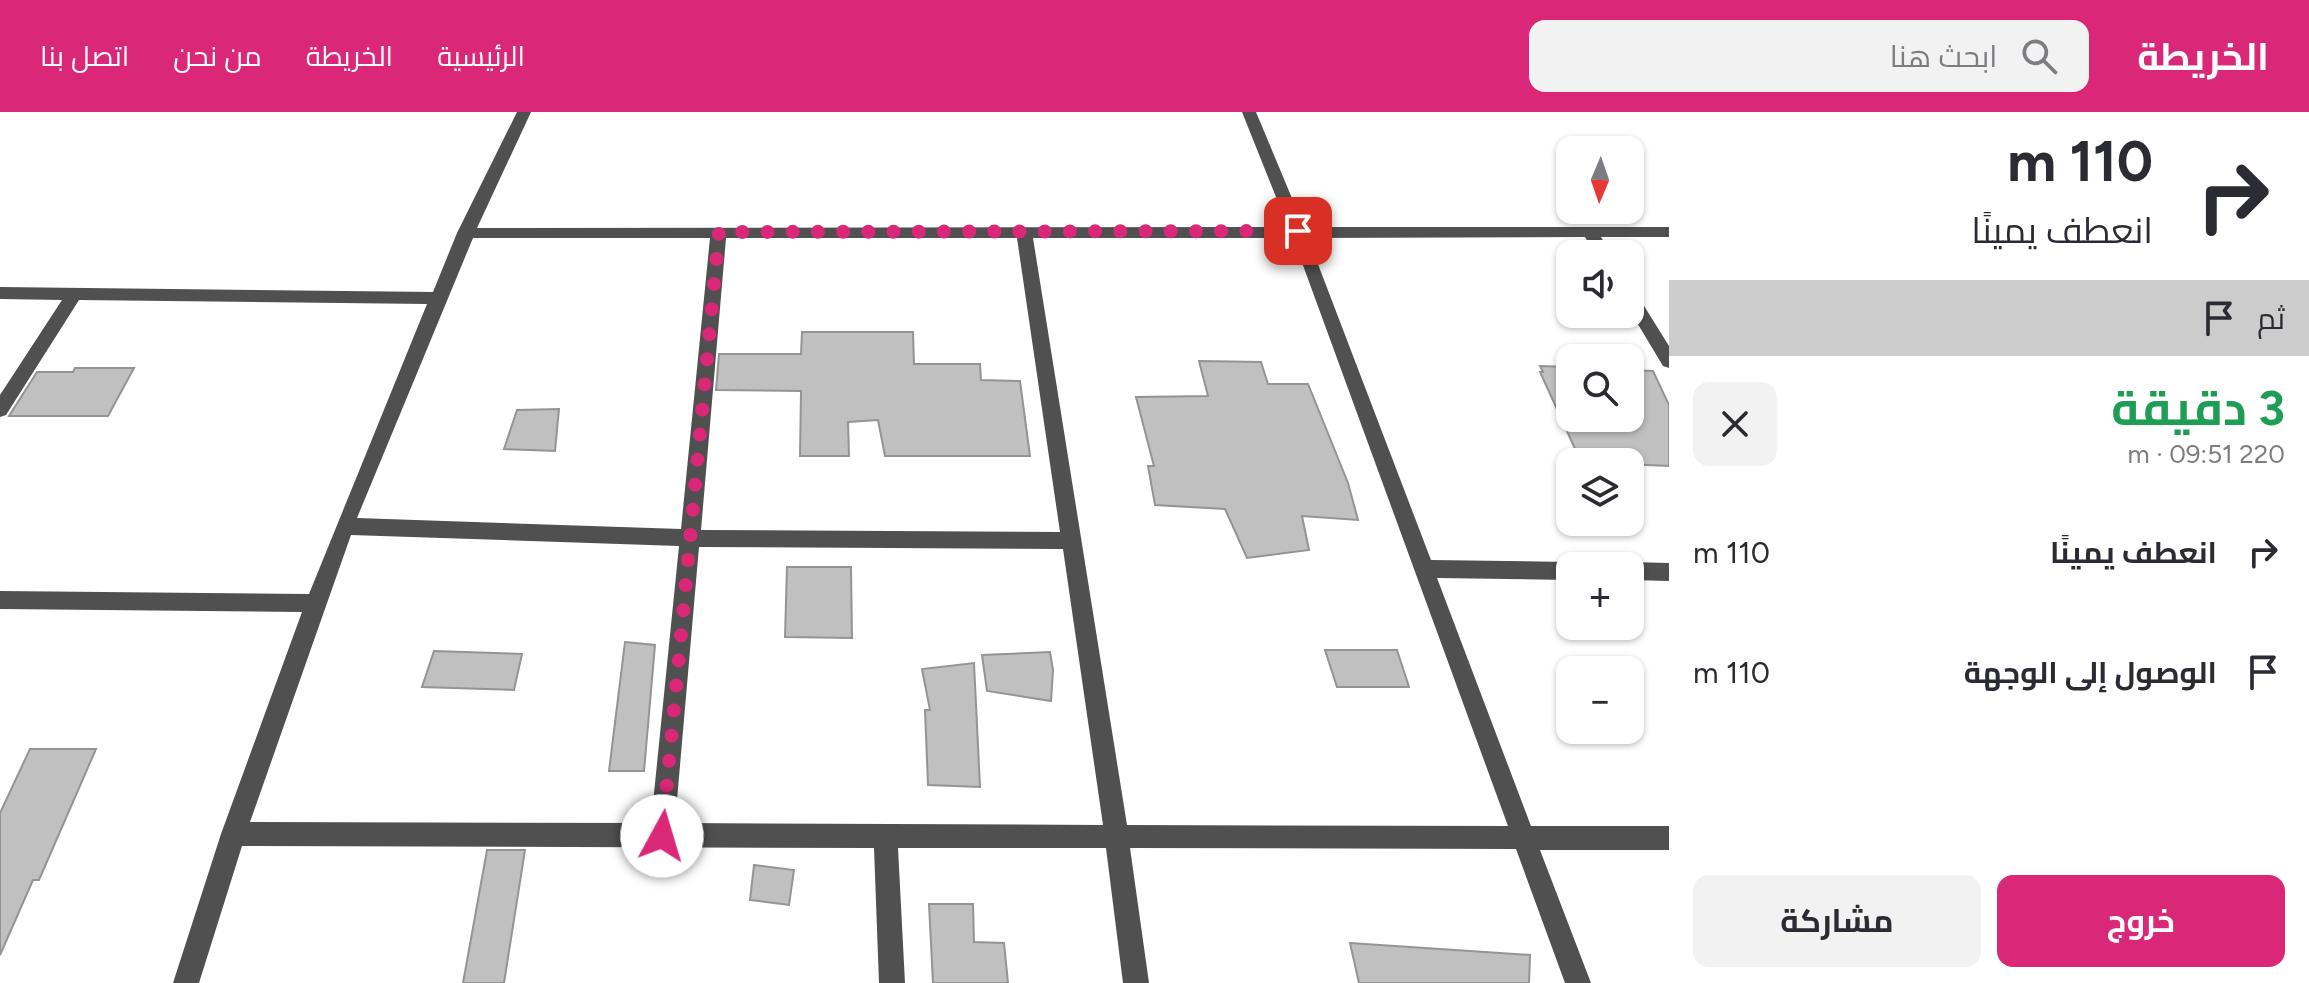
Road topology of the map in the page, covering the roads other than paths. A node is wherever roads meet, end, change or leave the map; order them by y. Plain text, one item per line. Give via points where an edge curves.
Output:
1 (524, 112) edge
2 (1249, 112) edge
3 (1298, 231) junction
4 (719, 232) junction
5 (1024, 232) junction
6 (1590, 232) junction
7 (1669, 232) edge
8 (465, 233) junction
9 (1595, 240) edge
10 (0, 293) edge
11 (74, 294) junction
12 (437, 298) junction
13 (1644, 320) edge
14 (1669, 361) edge
15 (0, 410) edge
16 (345, 526) junction
17 (690, 538) junction
18 (1072, 541) junction
19 (1424, 569) junction
20 (1556, 571) edge
21 (1644, 571) edge
22 (1669, 572) edge
23 (0, 600) edge
24 (317, 603) junction
25 (233, 834) junction
26 (662, 836) junction
27 (886, 836) junction
28 (1117, 837) junction
29 (1524, 838) junction
30 (1669, 838) edge
31 (186, 983) edge
32 (892, 983) edge
33 (1136, 983) edge
34 (1578, 983) edge

1 - 8 street
2 - 3 street
3 - 5 street
3 - 6 street
3 - 19 street
4 - 5 street
4 - 8 street
4 - 17 street
5 - 18 street
6 - 7 street
6 - 9 street
8 - 12 street
10 - 11 street
11 - 12 street
11 - 15 street
12 - 16 street
13 - 14 street
16 - 17 street
16 - 24 street
17 - 18 street
17 - 26 street
18 - 28 street
19 - 20 street
19 - 29 street
21 - 22 street
23 - 24 street
24 - 25 street
25 - 26 street
25 - 31 street
26 - 27 street
27 - 28 street
27 - 32 street
28 - 29 street
28 - 33 street
29 - 30 street
29 - 34 street

